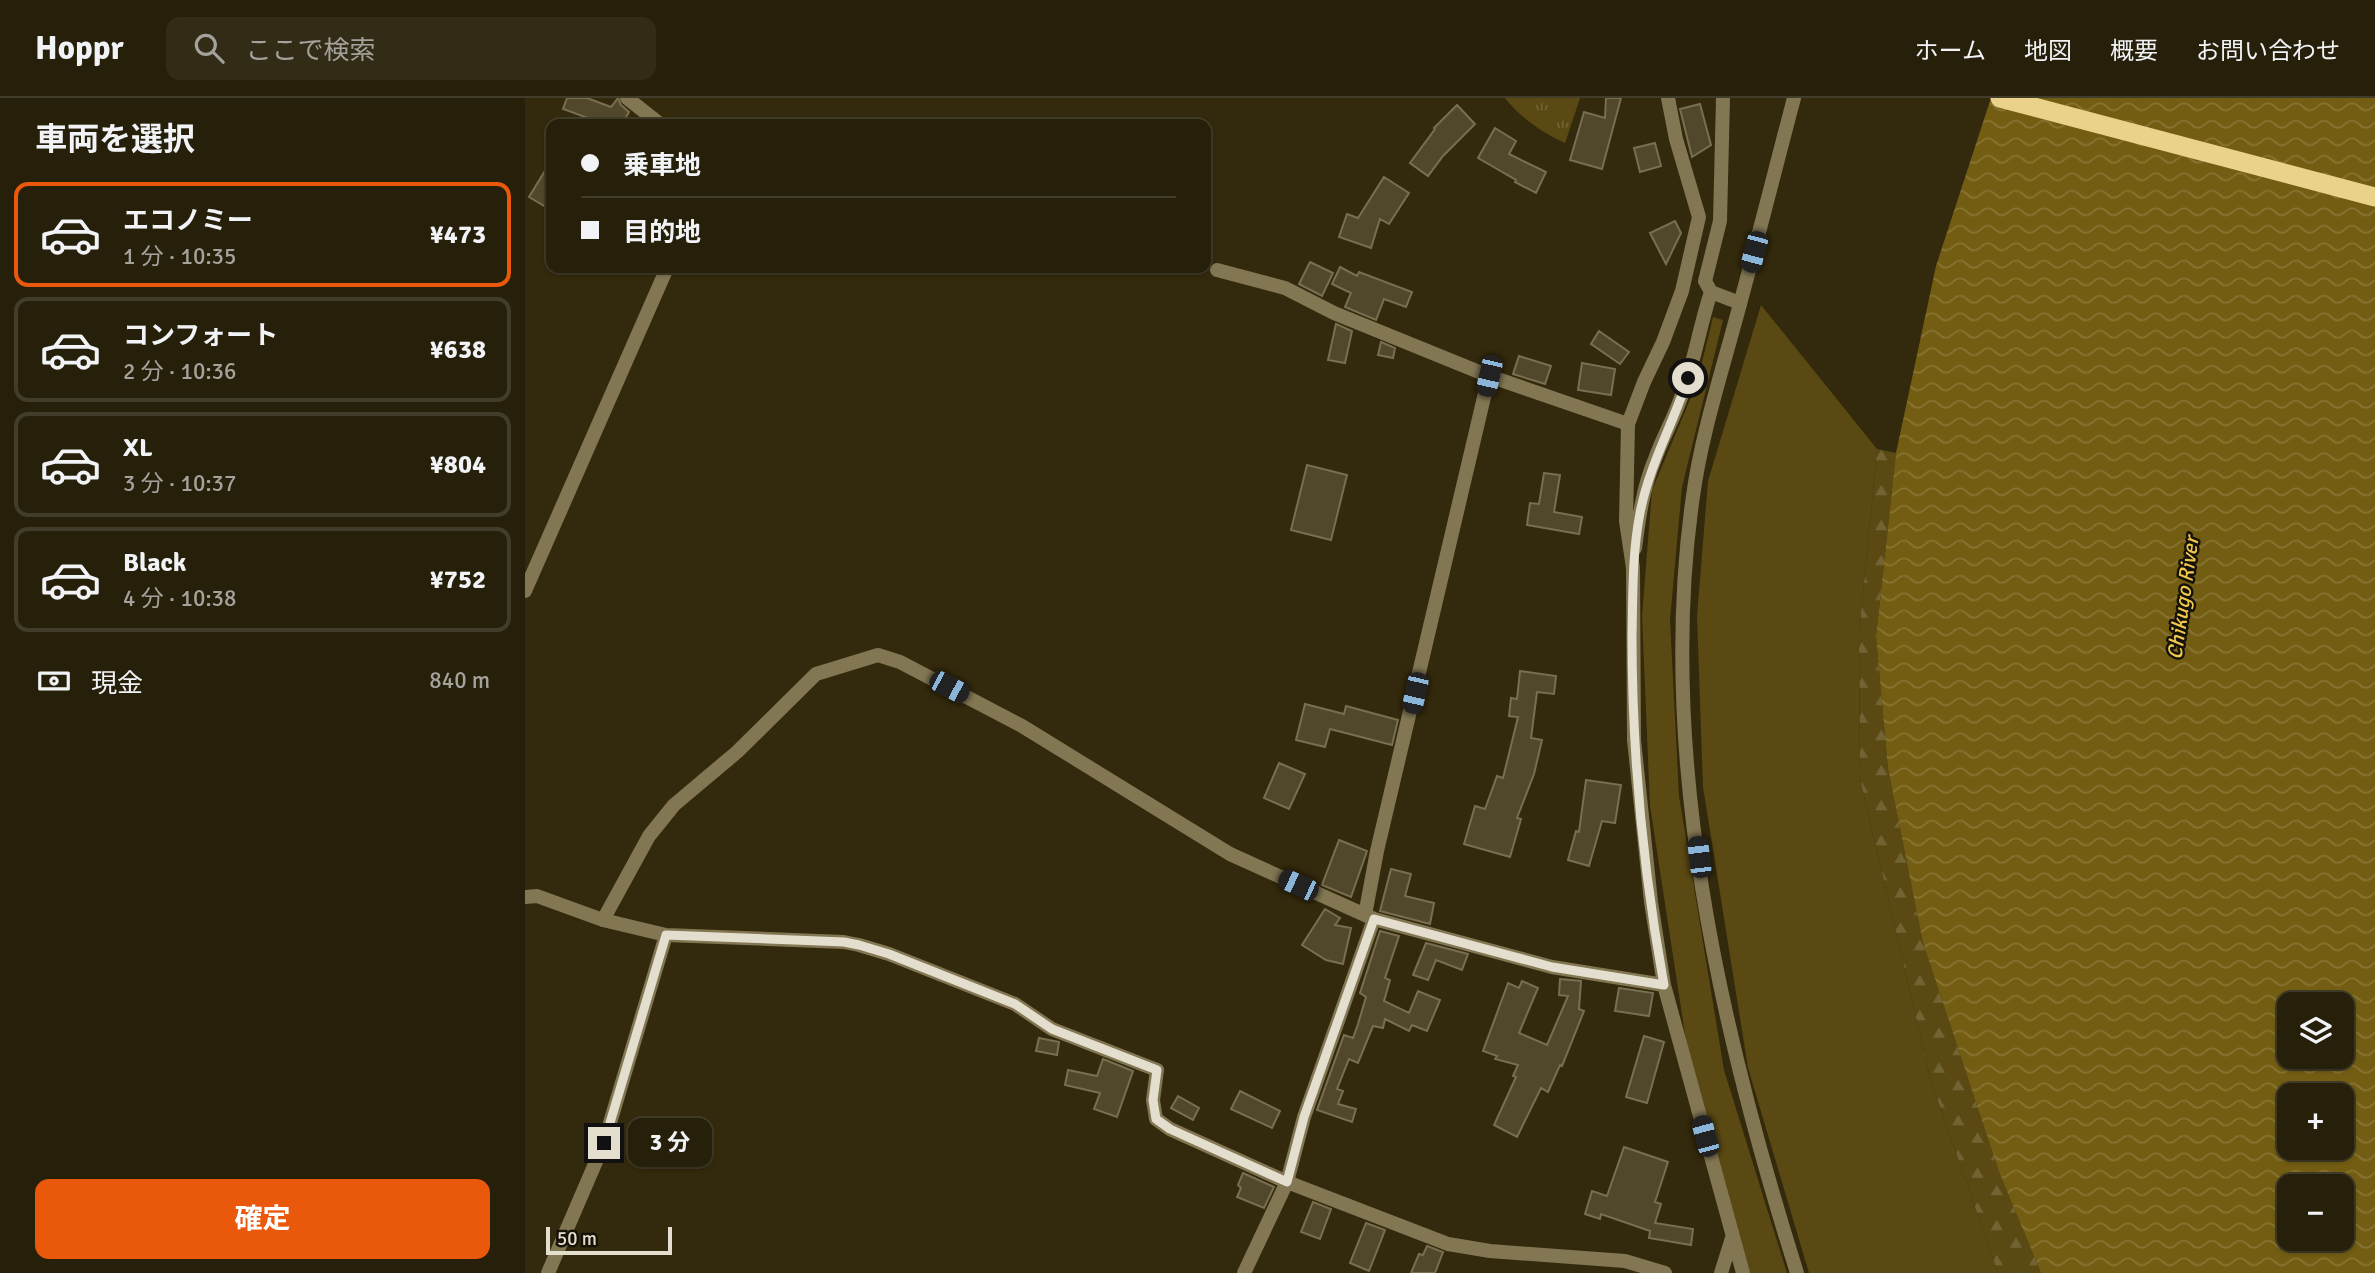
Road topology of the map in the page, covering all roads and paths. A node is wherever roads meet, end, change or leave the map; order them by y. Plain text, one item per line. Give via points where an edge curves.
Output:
1 (627, 98) edge
2 (1668, 98) edge
3 (1723, 98) edge
4 (1794, 98) edge
5 (2000, 98) edge
6 (654, 119) edge
7 (2375, 197) edge
8 (1217, 270) dead end
9 (665, 273) edge
10 (1711, 292) junction
11 (1740, 303) junction
12 (1489, 376) junction
13 (1628, 424) junction
14 (1633, 568) junction
15 (529, 571) edge
16 (525, 591) edge
17 (525, 897) edge
18 (1370, 917) junction
19 (603, 920) junction
20 (666, 935) junction
21 (1664, 985) junction
22 (1287, 1182) junction
23 (1732, 1237) junction
24 (548, 1273) edge
25 (1244, 1273) edge
26 (1665, 1273) edge
27 (1721, 1273) edge
28 (1743, 1273) edge
29 (1797, 1273) edge

1 - 6 street
2 - 13 street via 1675,139 1699,217 1682,291
3 - 10 street via 1720,220 1705,281
4 - 11 street
5 - 7 highway
8 - 12 street via 1285,288 1334,313
9 - 15 street
10 - 11 street
10 - 14 street via 1680,401 1653,462
11 - 29 street via 1693,493 1685,565 1683,695 1713,955 1769,1185
12 - 13 street
12 - 18 street via 1377,851
13 - 14 street via 1626,521
14 - 21 street via 1634,740
15 - 16 street
17 - 19 street via 537,896
18 - 19 street via 1230,854 1021,726 900,662 878,655 815,674 737,752 674,805 649,836
18 - 21 street via 1552,967
18 - 22 street
19 - 20 street
20 - 22 street via 852,943 1015,1004 1052,1029 1157,1070 1156,1119
20 - 24 street via 604,1143
21 - 23 street
22 - 25 street
22 - 26 street via 1448,1244 1625,1261
23 - 27 street
23 - 28 street

